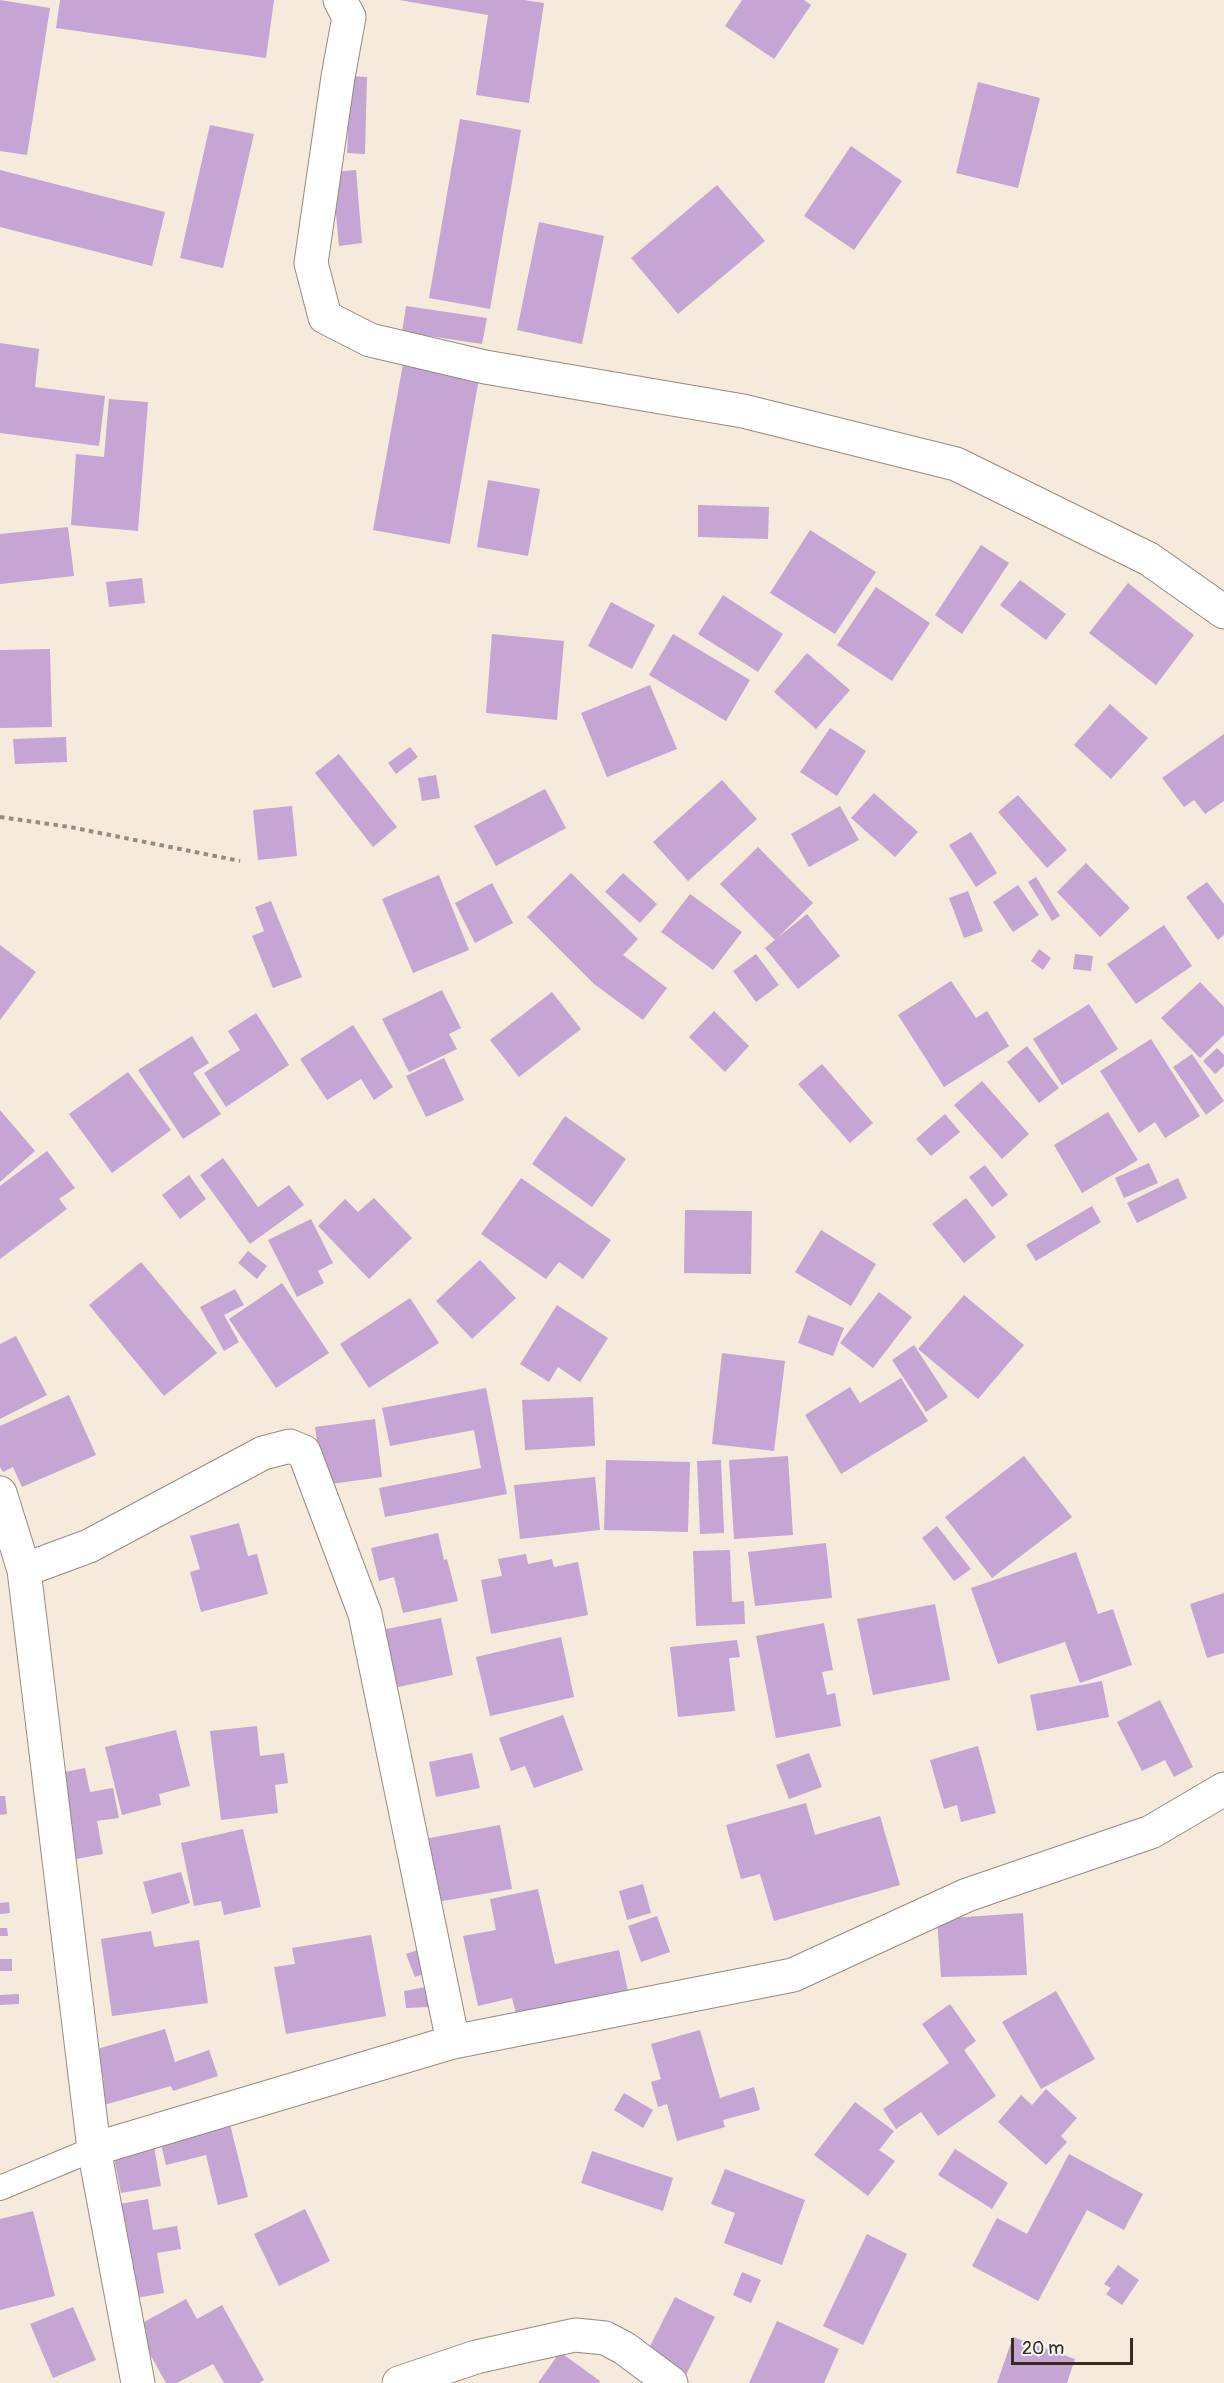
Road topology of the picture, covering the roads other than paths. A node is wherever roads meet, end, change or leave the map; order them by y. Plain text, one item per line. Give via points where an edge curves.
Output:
1 (340, 0) edge
2 (1224, 612) edge
3 (0, 1493) edge
4 (24, 1570) junction
5 (1224, 1789) edge
6 (453, 2042) junction
7 (94, 2149) junction
8 (0, 2188) edge
9 (138, 2383) edge
10 (399, 2383) edge
11 (671, 2383) edge

1 - 2 street via 349,17 311,263 325,317 370,340 485,367 743,411 956,464 1149,559
3 - 4 street
4 - 6 street via 89,1546 263,1453 290,1446 304,1452 365,1614
4 - 7 street
5 - 6 street via 1151,1832 967,1895 793,1975
6 - 7 street
7 - 8 lane
7 - 9 street
10 - 11 street via 476,2357 575,2335 605,2338

